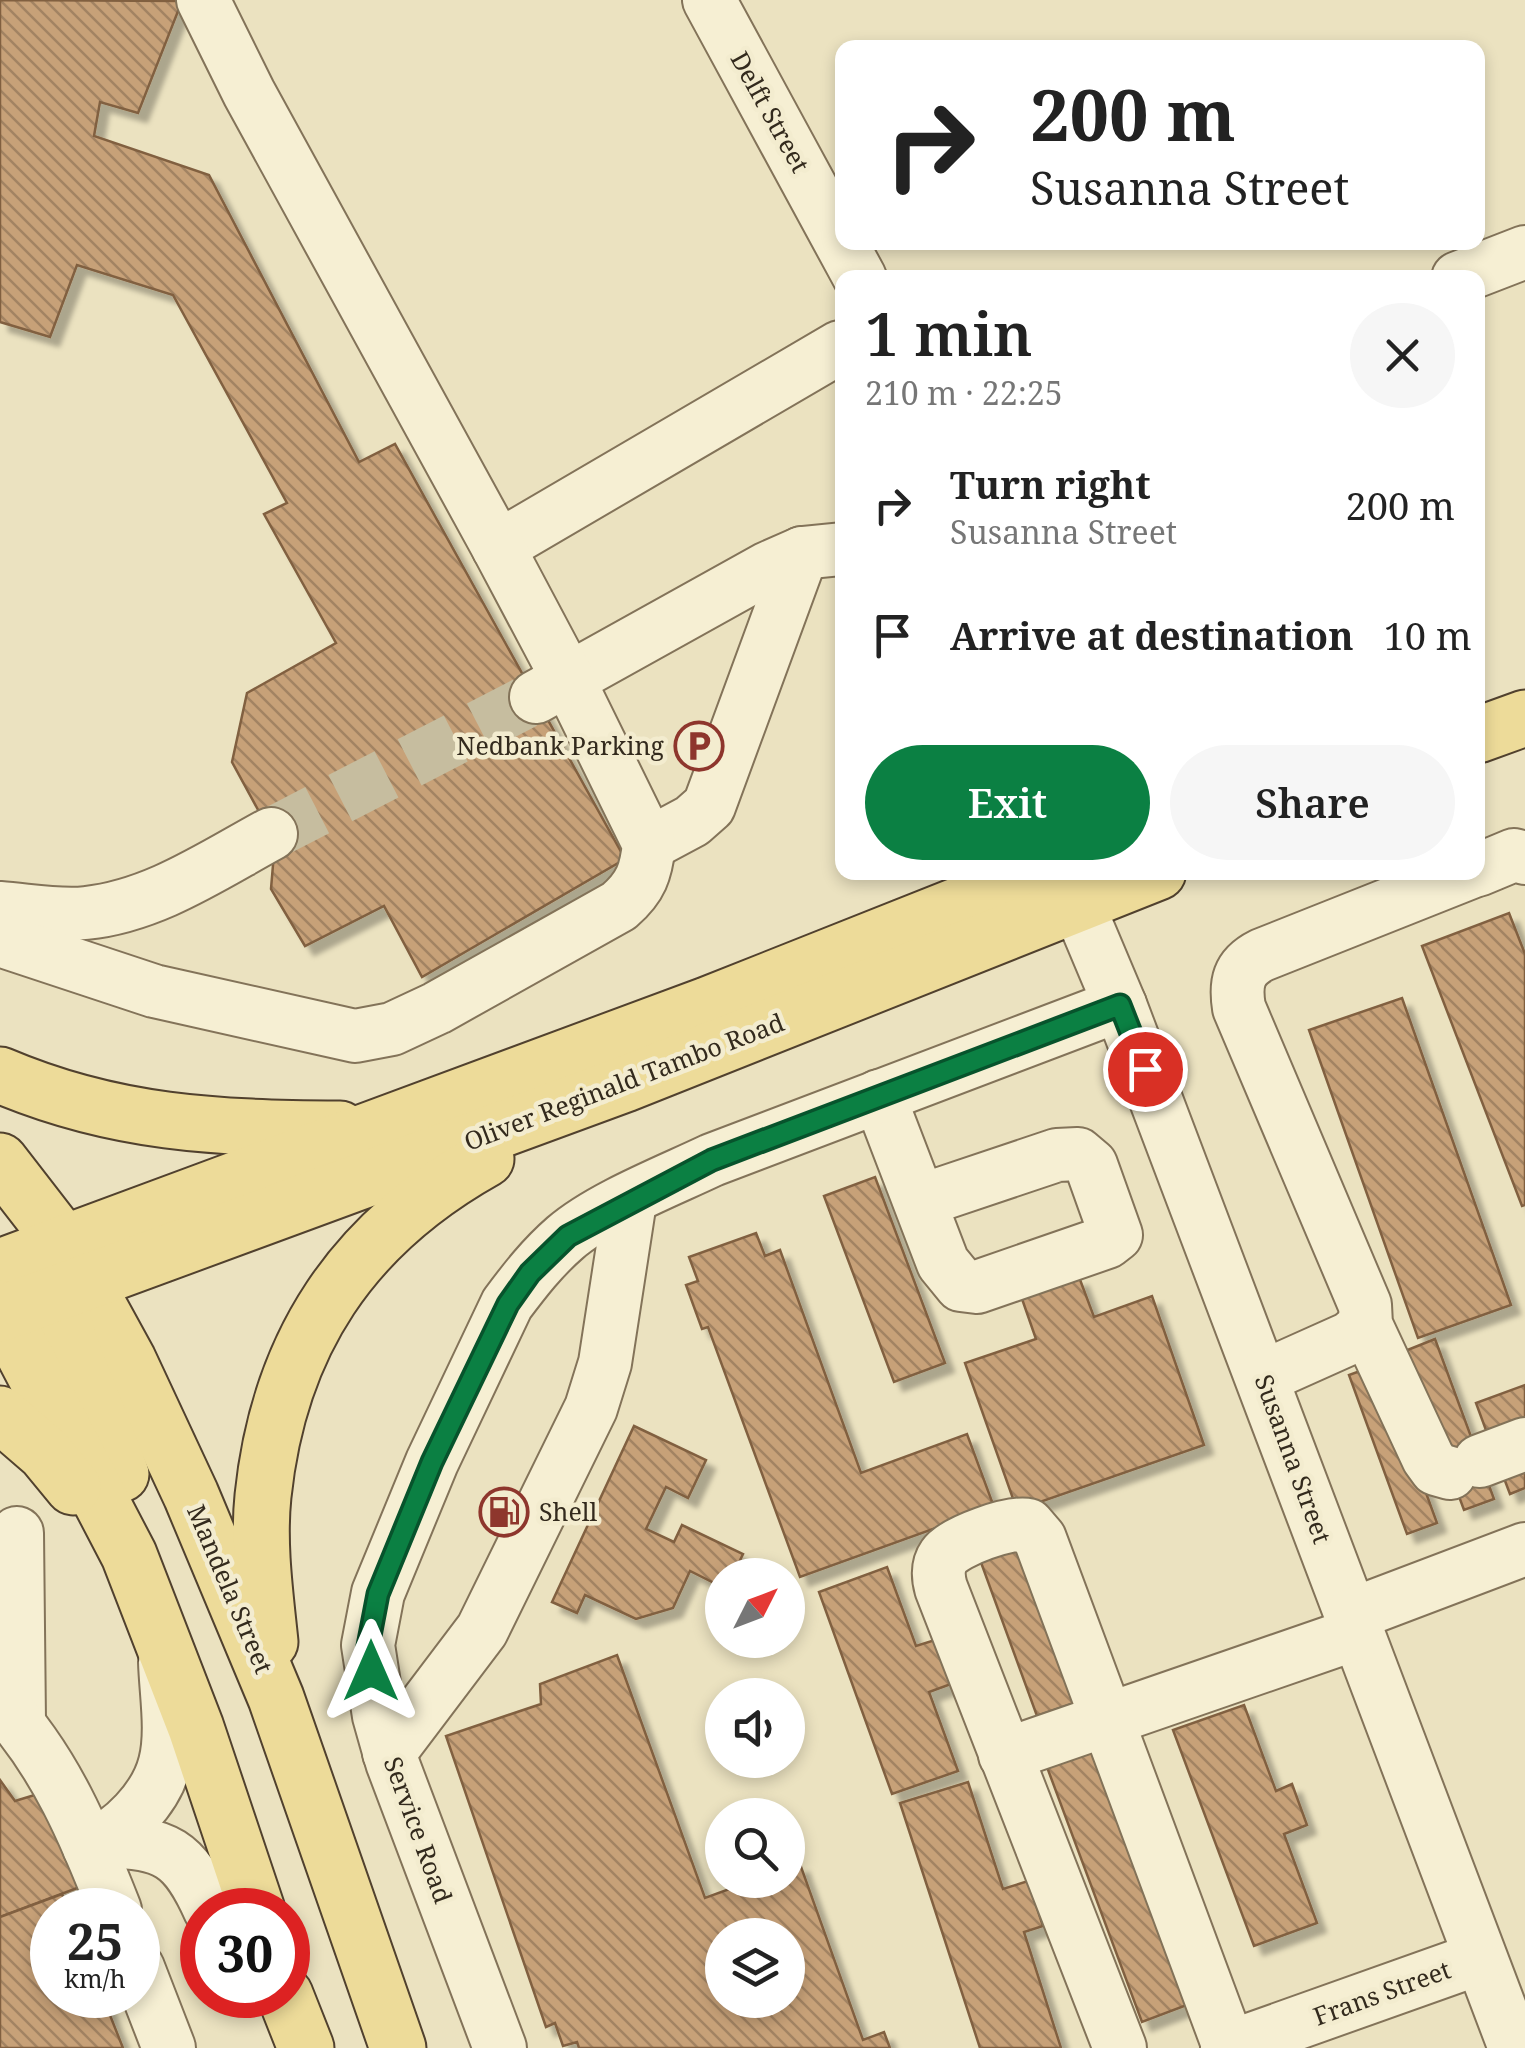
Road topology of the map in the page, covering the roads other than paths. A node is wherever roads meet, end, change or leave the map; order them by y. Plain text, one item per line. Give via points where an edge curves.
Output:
1 (203, 0) edge
2 (708, 0) edge
3 (835, 232) edge
4 (1525, 252) edge
5 (1479, 270) edge
6 (835, 350) edge
7 (498, 547) junction
8 (822, 551) edge
9 (552, 688) junction
10 (1525, 718) edge
11 (1485, 732) edge
12 (271, 834) tunnel mouth
13 (648, 844) junction
14 (1525, 858) edge
15 (1485, 867) edge
16 (959, 880) edge
17 (1087, 880) edge
18 (1451, 880) edge
19 (1061, 883) edge
20 (0, 908) edge
21 (928, 918) junction
22 (0, 940) edge
23 (776, 1001) junction
24 (1120, 1005) junction
25 (0, 1075) edge
26 (625, 1084) junction
27 (879, 1096) junction
28 (368, 1129) junction
29 (0, 1160) edge
30 (1182, 1166) junction
31 (1103, 1196) junction
32 (630, 1200) junction
33 (920, 1201) junction
34 (70, 1274) junction
35 (2, 1285) edge
36 (1366, 1325) junction
37 (1263, 1377) junction
38 (0, 1414) edge
39 (1485, 1459) edge
40 (17, 1533) dead end
41 (1525, 1549) edge
42 (129, 1555) junction
43 (1355, 1624) junction
44 (164, 1646) junction
45 (276, 1698) junction
46 (9, 1713) edge
47 (1106, 1720) junction
48 (389, 1753) junction
49 (1005, 1756) junction
50 (97, 1844) junction
51 (109, 1888) edge
52 (198, 1888) edge
53 (250, 1888) edge
54 (1480, 1958) junction
55 (157, 2018) edge
56 (295, 2018) edge
57 (169, 2048) edge
58 (306, 2048) edge
59 (398, 2048) edge
60 (500, 2048) edge
61 (1120, 2048) edge
62 (1228, 2048) edge
63 (1515, 2048) edge

1 - 7 street
2 - 3 street, Delft Street
4 - 5 street
6 - 7 street
7 - 9 street
8 - 9 street
8 - 13 street via 714,796 699,816
9 - 13 street
10 - 11 main road
12 - 20 street via 128,905 82,914
13 - 22 street via 646,874 619,906 438,1008 372,1034 221,1008
14 - 15 street via 1514,855
16 - 21 main road
17 - 19 main road, Oliver Reginald Tambo Road
18 - 36 street via 1262,955 1238,977 1239,1008 1365,1305
19 - 21 main road, Oliver Reginald Tambo Road
19 - 23 main road, Oliver Reginald Tambo Road
19 - 24 street, Susanna Street
21 - 23 main road, Oliver Reginald Tambo Road
23 - 26 main road, Oliver Reginald Tambo Road
23 - 28 main road, Oliver Reginald Tambo Road
24 - 27 street, Service Road
24 - 30 street, Susanna Street
25 - 28 main road via 139,1118
26 - 34 main road, Oliver Reginald Tambo Road
26 - 45 main road via 430,1192 371,1243 312,1325 273,1428 263,1499
27 - 32 street, Service Road via 712,1160
27 - 33 street
28 - 34 main road, Oliver Reginald Tambo Road
29 - 34 main road, Mandela Street
30 - 31 street
30 - 37 street, Susanna Street
31 - 33 street via 1086,1160 1066,1153
31 - 33 street via 1116,1235 1110,1240 977,1287 961,1285 948,1271
32 - 48 street via 606,1364 591,1408 482,1630
32 - 48 street, Service Road via 568,1236 530,1273 508,1304 418,1494 378,1594 370,1634
34 - 35 main road
34 - 42 main road via 69,1342 131,1504
34 - 45 main road, Mandela Street via 128,1360
35 - 42 main road
36 - 37 street
36 - 39 street via 1436,1470
37 - 43 street, Susanna Street
38 - 42 main road via 46,1453
40 - 46 street
41 - 43 street
42 - 44 main road
43 - 47 street
43 - 54 street, Susanna Street
44 - 50 street via 166,1762 148,1797
44 - 53 main road
45 - 59 main road, Mandela Street
46 - 50 street
47 - 49 street
47 - 49 street via 1040,1539 1028,1525 1013,1524 950,1549 938,1576
47 - 62 street
48 - 60 street, Service Road
49 - 61 street
50 - 51 street
50 - 52 street via 165,1850
54 - 62 street, Frans Street
54 - 63 street, Susanna Street
55 - 57 street
56 - 58 main road

